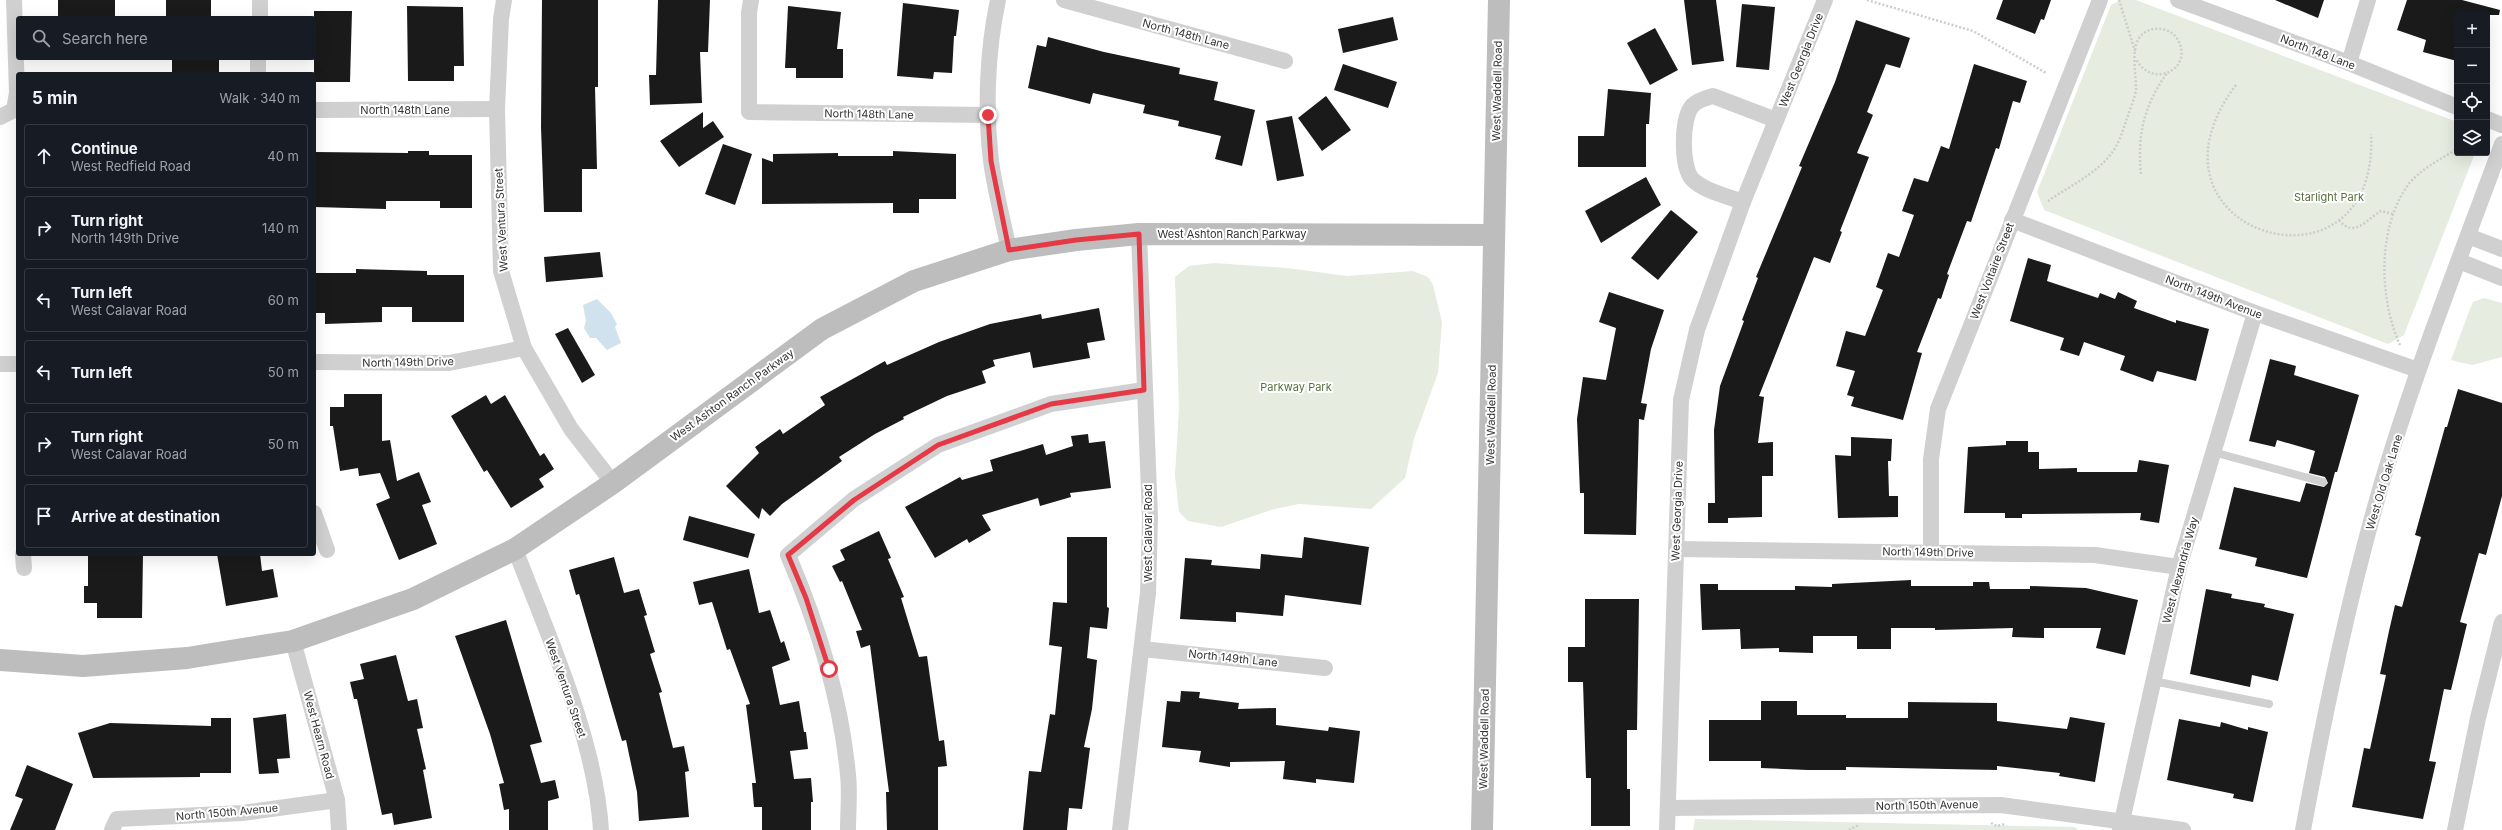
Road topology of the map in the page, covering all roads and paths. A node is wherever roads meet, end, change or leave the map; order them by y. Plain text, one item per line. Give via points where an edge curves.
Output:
1 (14, 0) edge
2 (260, 0) edge
3 (504, 0) edge
4 (751, 0) edge
5 (998, 0) edge
6 (1064, 0) edge
7 (1499, 0) edge
8 (1825, 0) edge
9 (1867, 0) edge
10 (2100, 0) edge
11 (2119, 0) edge
12 (2178, 0) edge
13 (2368, 0) edge
14 (260, 16) edge
15 (2135, 51) junction
16 (2136, 59) junction
17 (258, 60) edge
18 (1285, 61) dead end
19 (2349, 63) junction
20 (16, 72) edge
21 (258, 72) edge
22 (2046, 73) dead end
23 (2167, 73) junction
24 (2236, 85) dead end
25 (16, 95) edge
26 (2454, 105) edge
27 (497, 109) junction
28 (316, 110) edge
29 (7, 114) edge
30 (988, 115) junction
31 (2490, 119) edge
32 (1776, 120) junction
33 (2502, 124) edge
34 (2371, 134) dead end
35 (2502, 144) edge
36 (2454, 151) edge
37 (2141, 174) dead end
38 (2048, 201) dead end
39 (1743, 202) junction
40 (2394, 214) junction
41 (2012, 220) junction
42 (2339, 220) junction
43 (1139, 234) junction
44 (1494, 235) junction
45 (2468, 236) junction
46 (2502, 249) edge
47 (1009, 250) junction
48 (2458, 261) junction
49 (2502, 278) edge
50 (2255, 313) junction
51 (2400, 345) dead end
52 (524, 348) junction
53 (316, 362) edge
54 (0, 364) edge
55 (16, 364) edge
56 (2418, 370) junction
57 (1144, 390) junction
58 (2213, 452) junction
59 (2323, 482) dead end
60 (613, 483) junction
61 (316, 519) edge
62 (515, 549) junction
63 (1676, 549) junction
64 (327, 550) dead end
65 (1931, 552) junction
66 (2179, 567) junction
67 (2502, 622) edge
68 (293, 641) junction
69 (1142, 649) junction
70 (0, 660) edge
71 (1325, 668) dead end
72 (2153, 681) junction
73 (2269, 704) dead end
74 (337, 800) junction
75 (1668, 808) junction
76 (115, 825) edge
77 (2121, 825) edge
78 (339, 830) edge
79 (601, 830) edge
80 (848, 830) edge
81 (1120, 830) edge
82 (1482, 830) edge
83 (1667, 830) edge
84 (2183, 830) edge
85 (2303, 830) edge
86 (2454, 830) edge

1 - 20 street
2 - 14 street
3 - 27 street, West Ventura Street
4 - 30 street, North 148th Lane via 749,112
5 - 30 street
6 - 18 street, North 148th Lane
7 - 44 street, West Waddell Road
8 - 32 street, West Georgia Drive
9 - 22 path via 1973,31
10 - 41 street, West Voltaire Street
11 - 15 path
12 - 19 street, North 148 Lane
13 - 19 street
15 - 16 path
15 - 23 path via 2140,37 2146,32 2161,28 2168,30 2179,41 2181,56 2178,63
16 - 23 path via 2145,71 2160,75
16 - 38 path via 2136,92 2121,137 2111,154
17 - 21 street
19 - 26 street, North 148 Lane
23 - 37 path via 2157,88 2142,123 2139,151
24 - 42 path via 2220,108 2209,138 2210,174 2220,200 2244,224 2284,236 2303,236
25 - 29 street
27 - 28 street, North 148th Lane
27 - 52 street, West Ventura Street via 501,271
30 - 47 street via 991,161
31 - 33 street
32 - 39 street, West Georgia Drive
32 - 39 street, West Georgia Drive via 1713,96 1694,105 1688,112 1684,156 1686,168 1692,178 1701,186
34 - 42 path via 2372,153 2367,180 2356,202
35 - 45 street, West Old Oak Lane
36 - 40 path via 2408,184
39 - 63 street, West Georgia Drive via 1697,330 1681,400
40 - 42 path via 2381,211 2357,228 2350,228
40 - 51 path via 2388,238 2385,270 2388,306
41 - 50 street, North 149th Avenue
41 - 65 street, West Voltaire Street via 1938,409 1931,459
43 - 44 street, West Ashton Ranch Parkway
43 - 47 street, West Ashton Ranch Parkway
43 - 57 street, West Calavar Road
44 - 82 street, West Waddell Road
45 - 46 street
45 - 48 street, West Old Oak Lane
47 - 60 street, West Ashton Ranch Parkway via 914,281 822,329
48 - 49 street
48 - 56 street, West Old Oak Lane
50 - 56 street, North 149th Avenue
50 - 58 street, West Alexandria Way
52 - 53 street, North 149th Drive via 449,363
52 - 60 street, West Ventura Street via 571,428
54 - 55 street
56 - 85 street, West Old Oak Lane via 2353,589 2336,659
57 - 69 street, West Calavar Road via 1150,518 1148,592
57 - 80 street via 1051,404 938,445 854,500 788,555 806,598 829,669 849,776
58 - 59 lane
58 - 66 street, West Alexandria Way
60 - 62 street, West Ashton Ranch Parkway
61 - 64 street
62 - 68 street, West Ashton Ranch Parkway via 414,599
62 - 79 street, West Ventura Street via 586,745 599,795
63 - 65 street, North 149th Drive
63 - 75 street, West Georgia Drive
65 - 66 street, North 149th Drive via 2095,555
66 - 72 street, West Alexandria Way
67 - 86 street
68 - 70 street, West Ashton Ranch Parkway via 187,658 83,666
68 - 74 street, West Hearn Road
69 - 71 street, North 149th Lane
69 - 81 street, West Calavar Road
72 - 73 lane
72 - 77 street, West Alexandria Way
74 - 76 street, North 150th Avenue via 242,813
74 - 78 street, West Hearn Road
75 - 77 street, North 150th Avenue via 2001,805
75 - 83 street, West Georgia Drive
77 - 84 street, North 150th Avenue

